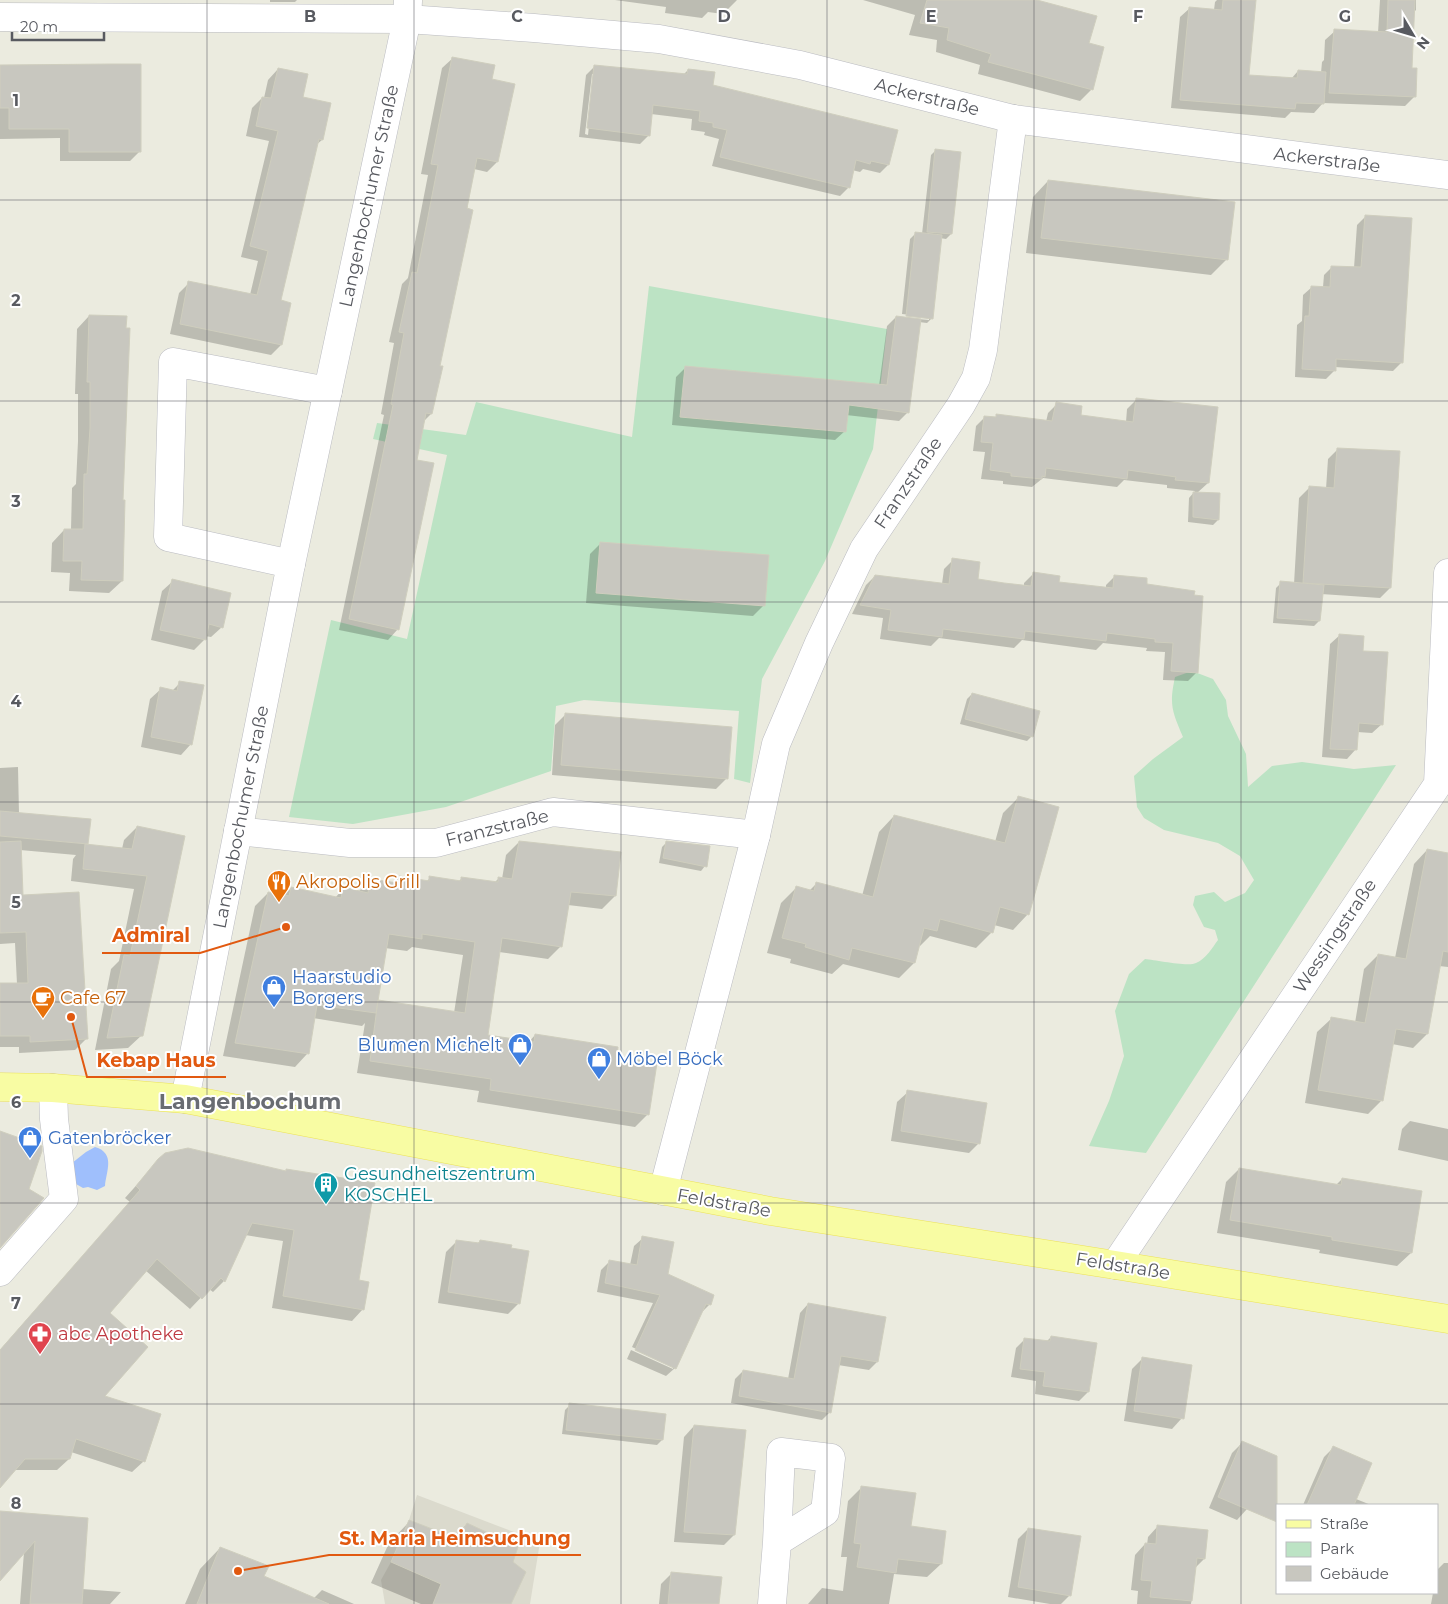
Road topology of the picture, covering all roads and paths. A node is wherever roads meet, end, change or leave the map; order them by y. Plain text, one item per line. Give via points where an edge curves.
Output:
1 (407, 9) edge
2 (0, 17) edge
3 (1012, 119) junction
4 (1448, 175) edge
5 (328, 391) junction
6 (291, 564) junction
7 (1448, 573) edge
8 (1443, 785) edge
9 (238, 831) junction
10 (756, 835) junction
11 (0, 1088) edge
12 (53, 1088) junction
13 (185, 1099) junction
14 (663, 1192) junction
15 (1115, 1265) junction
16 (0, 1272) edge
17 (1448, 1319) edge
18 (777, 1542) dead end
19 (772, 1604) edge

1 - 2 street, Ackerstraße
1 - 3 street, Ackerstraße via 534,28 658,39 800,65
1 - 5 street, Langenbochumer Straße
3 - 4 street, Ackerstraße
3 - 10 street, Franzstraße via 983,350 976,378 864,549 776,744
5 - 6 street, Langenbochumer Straße
5 - 6 street via 173,362 168,536
6 - 9 street, Langenbochumer Straße
7 - 8 street, Wessingstraße
8 - 15 street, Wessingstraße
9 - 10 street, Franzstraße via 350,843 436,843 553,812
9 - 13 street, Langenbochumer Straße
10 - 14 street, Franzstraße
11 - 12 main road, Feldstraße
12 - 13 main road, Feldstraße
12 - 16 street via 64,1199
13 - 14 main road, Feldstraße
14 - 15 main road, Feldstraße
15 - 17 main road, Feldstraße
18 - 19 street

